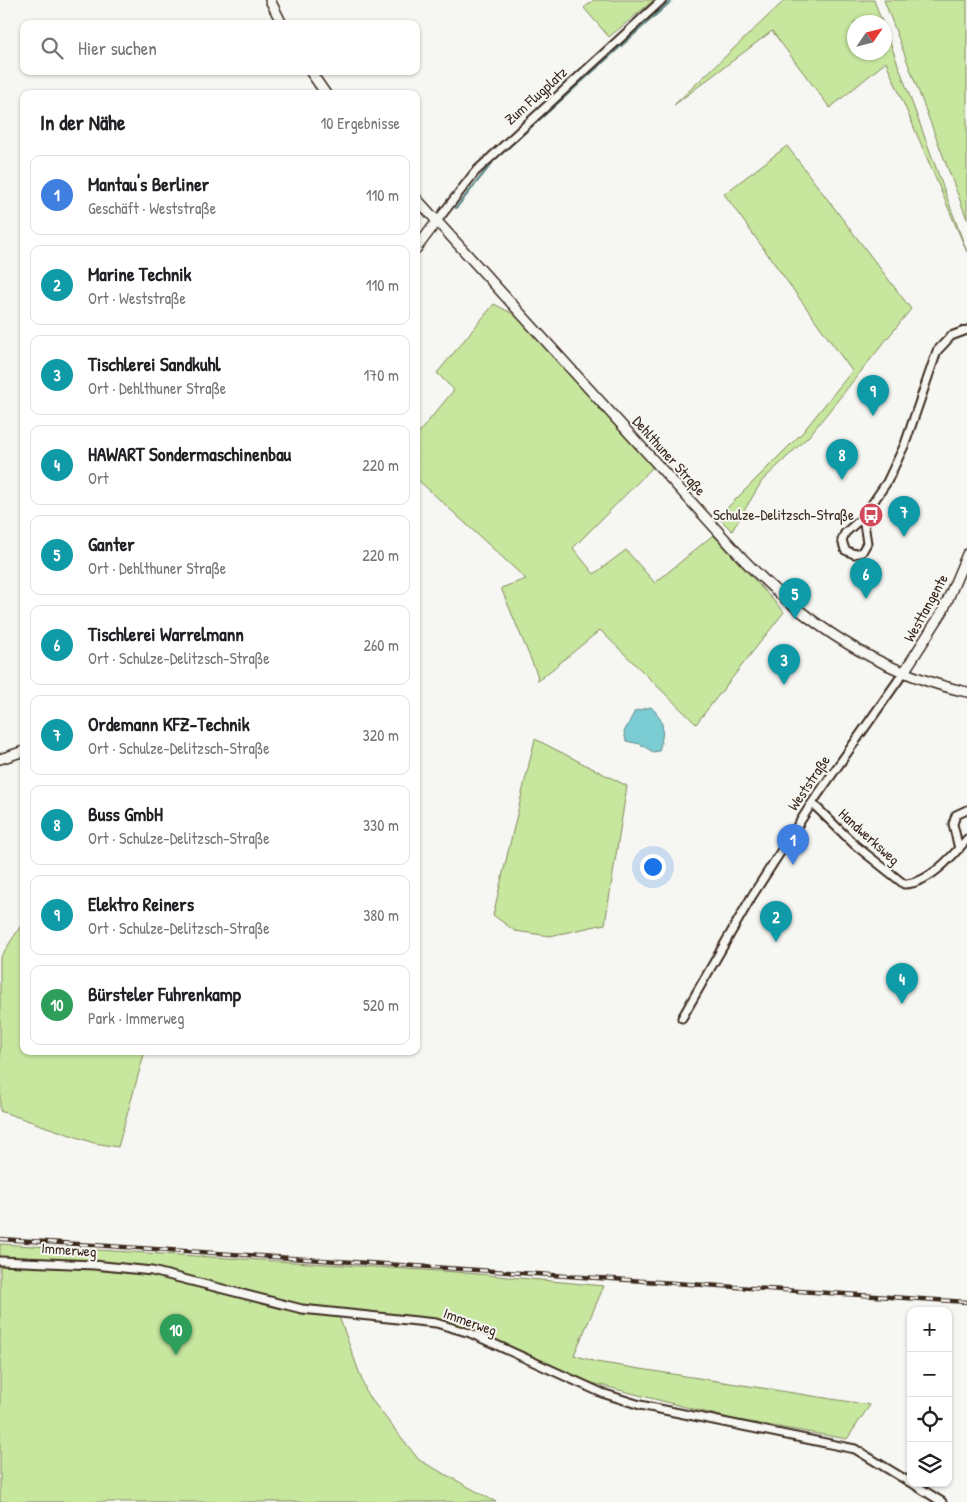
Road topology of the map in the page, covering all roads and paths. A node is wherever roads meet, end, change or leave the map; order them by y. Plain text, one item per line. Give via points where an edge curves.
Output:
1 (270, 0) edge
2 (662, 0) edge
3 (280, 20) edge
4 (313, 75) edge
5 (323, 90) edge
6 (420, 202) edge
7 (437, 221) junction
8 (420, 244) edge
9 (967, 330) edge
10 (862, 518) junction
11 (967, 554) edge
12 (904, 672) junction
13 (967, 692) edge
14 (20, 752) edge
15 (0, 759) edge
16 (812, 803) junction
17 (967, 810) edge
18 (967, 839) edge
19 (959, 849) junction
20 (682, 1018) dead end
21 (0, 1261) edge
22 (907, 1481) edge
23 (918, 1487) edge
24 (942, 1502) edge

1 - 3 street
2 - 7 street, Zum Flugplatz via 475,172
4 - 5 street
6 - 7 street, Dehlthuner Straße
7 - 8 street
7 - 12 street, Dehlthuner Straße via 765,582 844,643
9 - 10 street via 951,336 937,351 905,444 886,482
10 - 10 street via 867,543 862,552 854,554 845,550 842,540
11 - 12 street, Westtangente via 943,610
12 - 13 street, Dehlthuner Straße
12 - 16 street, Weststraße
14 - 15 street
16 - 19 street, Handwerksweg via 855,845 904,884 915,884 927,877
16 - 20 street, Weststraße via 752,896
17 - 19 street via 956,815 953,824
18 - 19 street, Handwerksweg
21 - 22 street, Immerweg via 152,1271 302,1309 436,1323 470,1333 602,1393 640,1405 855,1449
23 - 24 street, Immerweg

